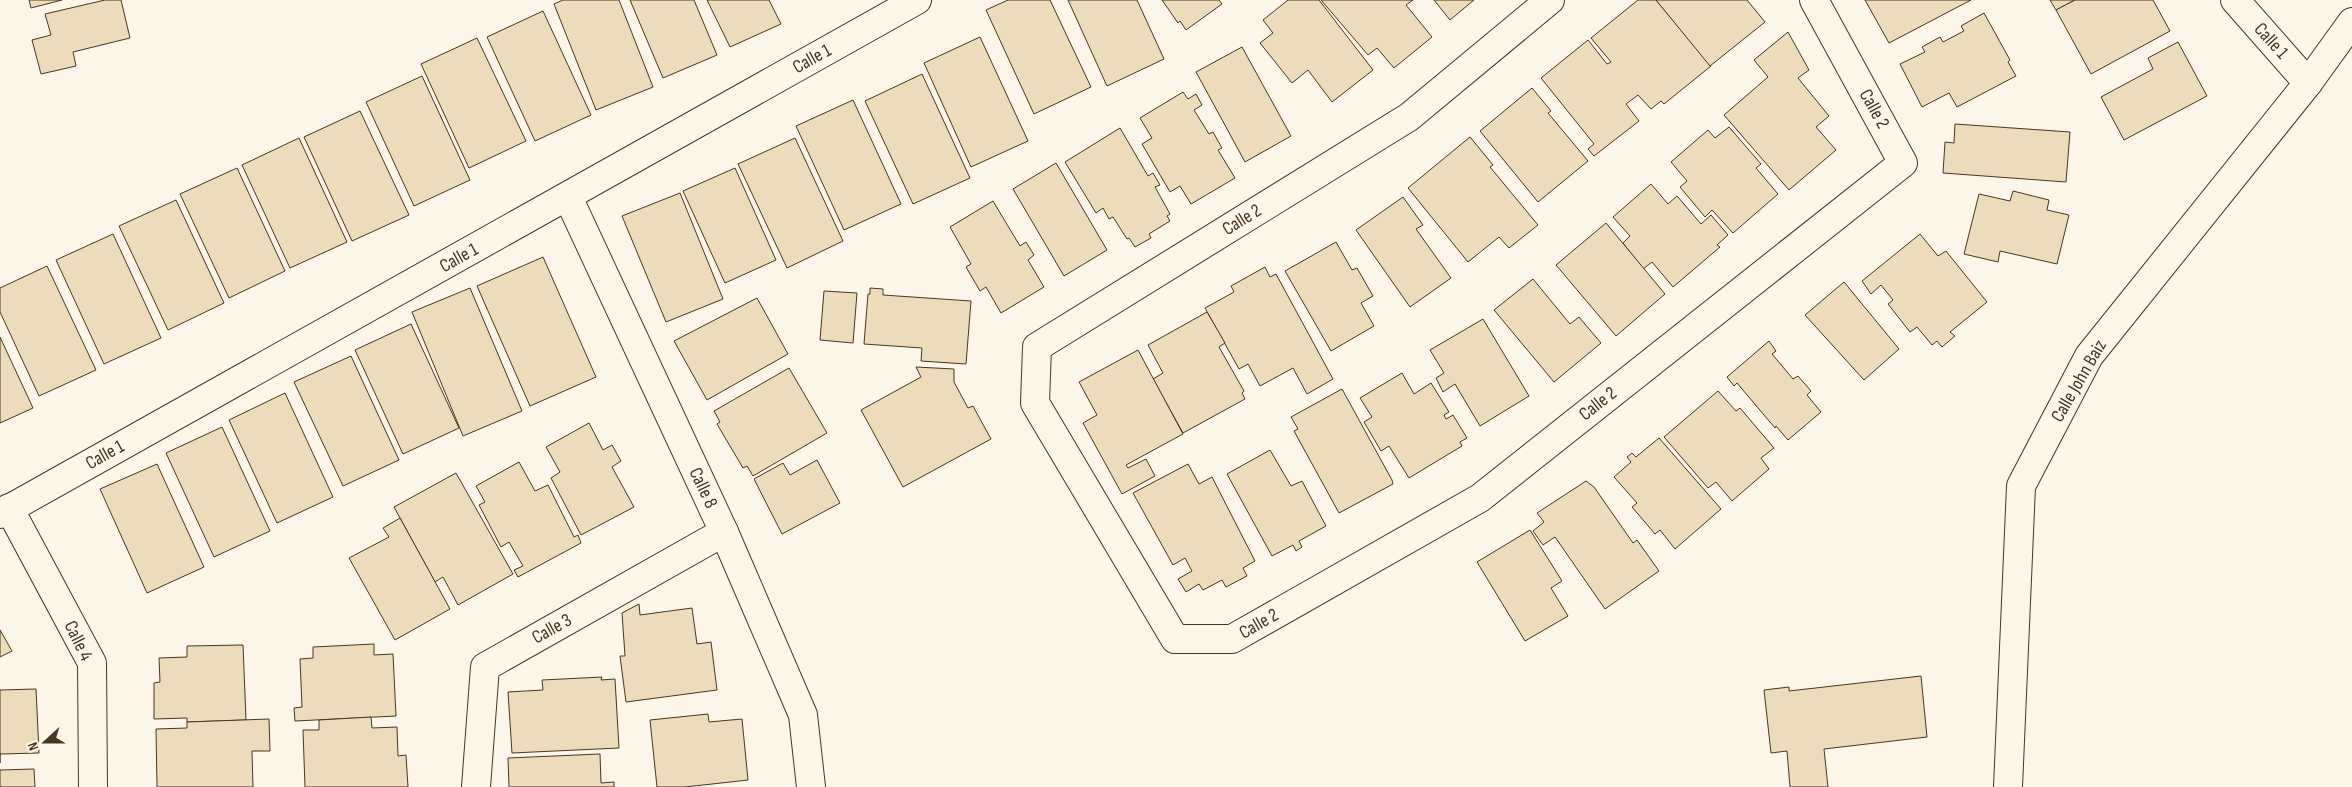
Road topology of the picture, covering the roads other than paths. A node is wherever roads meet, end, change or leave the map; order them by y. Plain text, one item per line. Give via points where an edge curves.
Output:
1 (916, 0) edge
2 (1550, 0) edge
3 (1814, 0) edge
4 (2235, 0) edge
5 (2352, 22) edge
6 (2308, 82) junction
7 (568, 196) junction
8 (4, 511) edge
9 (724, 532) junction
10 (93, 787) edge
11 (476, 787) edge
12 (811, 787) edge
13 (2008, 787) edge

1 - 7 street, Calle 1
2 - 3 street, Calle 2 via 1409,117 1036,347 1035,403 1175,639 1232,639 1480,498 1903,163
4 - 6 street, Calle 1
5 - 6 street, Calle John Baiz
6 - 13 street, Calle John Baiz via 2089,356 2021,486
7 - 8 street, Calle 1
7 - 9 street, Calle 8
8 - 10 street, Calle 4 via 92,664
9 - 11 street, Calle 3 via 485,667
9 - 12 street, Calle 8 via 803,715

